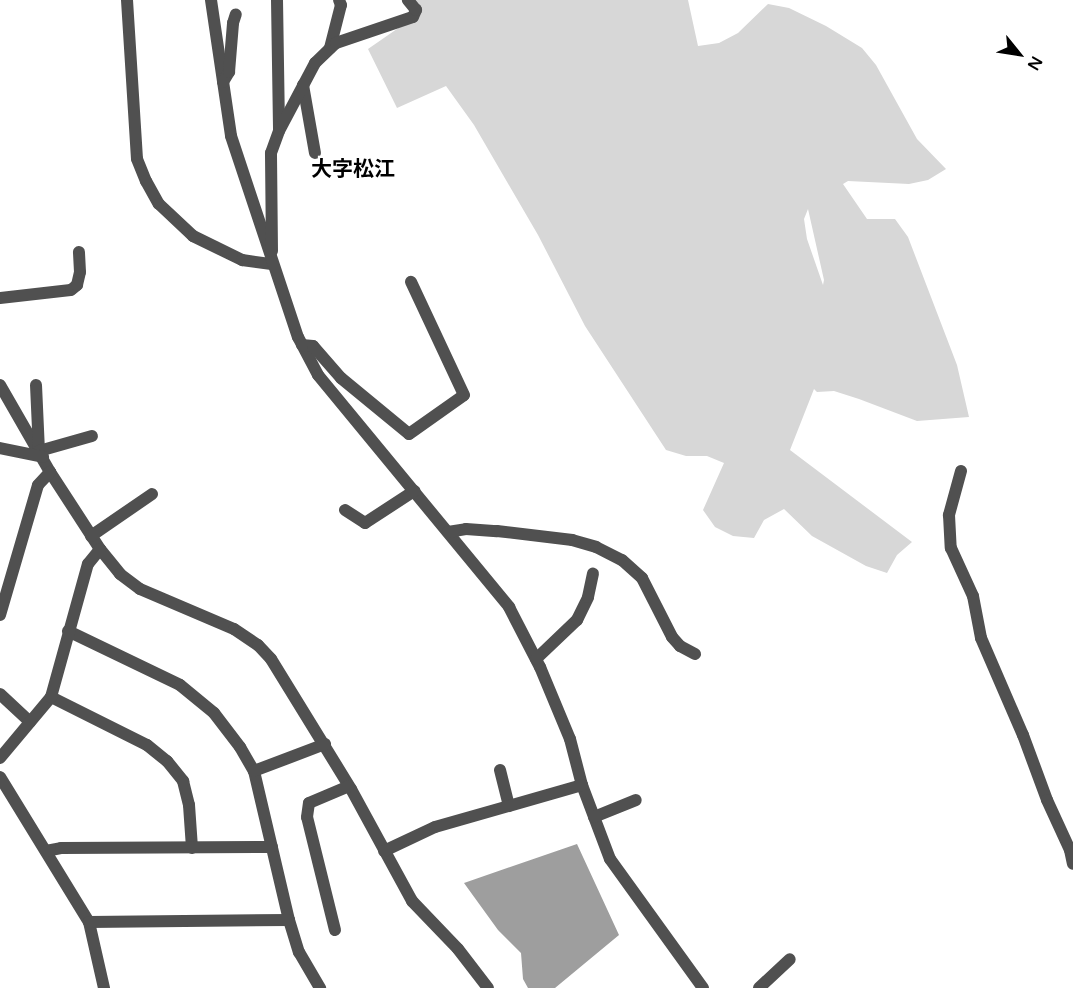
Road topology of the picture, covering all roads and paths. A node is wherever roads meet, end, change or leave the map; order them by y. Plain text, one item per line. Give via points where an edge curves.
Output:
1 (127, 0) edge
2 (211, 0) edge
3 (278, 0) edge
4 (339, 0) edge
5 (408, 0) edge
6 (236, 14) dead end
7 (330, 48) junction
8 (223, 82) junction
9 (303, 85) junction
10 (279, 130) junction
11 (315, 153) dead end
12 (79, 252) dead end
13 (272, 264) junction
14 (411, 282) dead end
15 (0, 298) edge
16 (302, 345) junction
17 (0, 385) edge
18 (36, 385) dead end
19 (92, 436) dead end
20 (0, 448) edge
21 (41, 454) junction
22 (961, 471) dead end
23 (50, 472) junction
24 (414, 491) junction
25 (152, 494) dead end
26 (345, 510) dead end
27 (448, 532) junction
28 (91, 536) junction
29 (100, 549) junction
30 (593, 574) dead end
31 (0, 615) edge
32 (69, 631) junction
33 (695, 654) dead end
34 (536, 659) junction
35 (0, 694) edge
36 (51, 697) junction
37 (30, 722) junction
38 (325, 744) junction
39 (0, 758) edge
40 (500, 770) dead end
41 (254, 771) junction
42 (0, 777) edge
43 (582, 785) junction
44 (350, 786) junction
45 (636, 800) dead end
46 (509, 806) junction
47 (594, 817) junction
48 (272, 847) junction
49 (192, 848) junction
50 (46, 851) junction
51 (384, 851) junction
52 (1073, 864) edge
53 (289, 920) junction
54 (89, 922) junction
55 (335, 930) dead end
56 (790, 959) dead end
57 (104, 988) edge
58 (320, 988) edge
59 (488, 988) edge
60 (703, 988) edge
61 (759, 988) edge

1 - 13 street via 136,149 146,181 159,204 193,236 242,260
2 - 8 street
3 - 10 street
4 - 7 street
5 - 7 street via 416,10 413,17 353,35
6 - 8 street via 229,72
7 - 9 street via 315,63
8 - 13 street via 231,136
9 - 10 street
9 - 11 street
10 - 13 street via 271,153
12 - 15 street via 80,272 77,285 71,290
13 - 16 street
14 - 16 street via 464,395 409,434 341,378 313,346
16 - 24 street via 318,375
17 - 21 street
18 - 21 street
19 - 21 street
20 - 21 street
21 - 23 street
22 - 52 street via 949,515 951,548 973,596 981,638
23 - 28 street
23 - 31 street via 38,485
24 - 26 street via 365,523
24 - 27 street
25 - 28 street
27 - 33 street via 497,531 572,540 596,547 622,560 642,578 672,637
27 - 34 street via 509,607
28 - 29 street
29 - 32 street via 88,564
29 - 38 street via 120,574 140,589 234,629 258,645 285,678
30 - 34 street via 577,620
32 - 36 street
32 - 41 street via 200,698 240,747
34 - 43 street via 570,739
35 - 37 street
36 - 37 street
36 - 49 street via 147,745 166,761 183,781
37 - 39 street
38 - 41 street
38 - 44 street
40 - 46 street
41 - 48 street
42 - 50 street
43 - 46 street
43 - 47 street
44 - 51 street
44 - 55 street via 309,803 307,817
45 - 47 street
46 - 51 street via 435,827
47 - 60 street via 610,859
48 - 49 street
48 - 53 street
49 - 50 street
50 - 54 street
51 - 59 street via 412,901 458,949
53 - 54 street
53 - 58 street via 299,952
54 - 57 street
56 - 61 street

